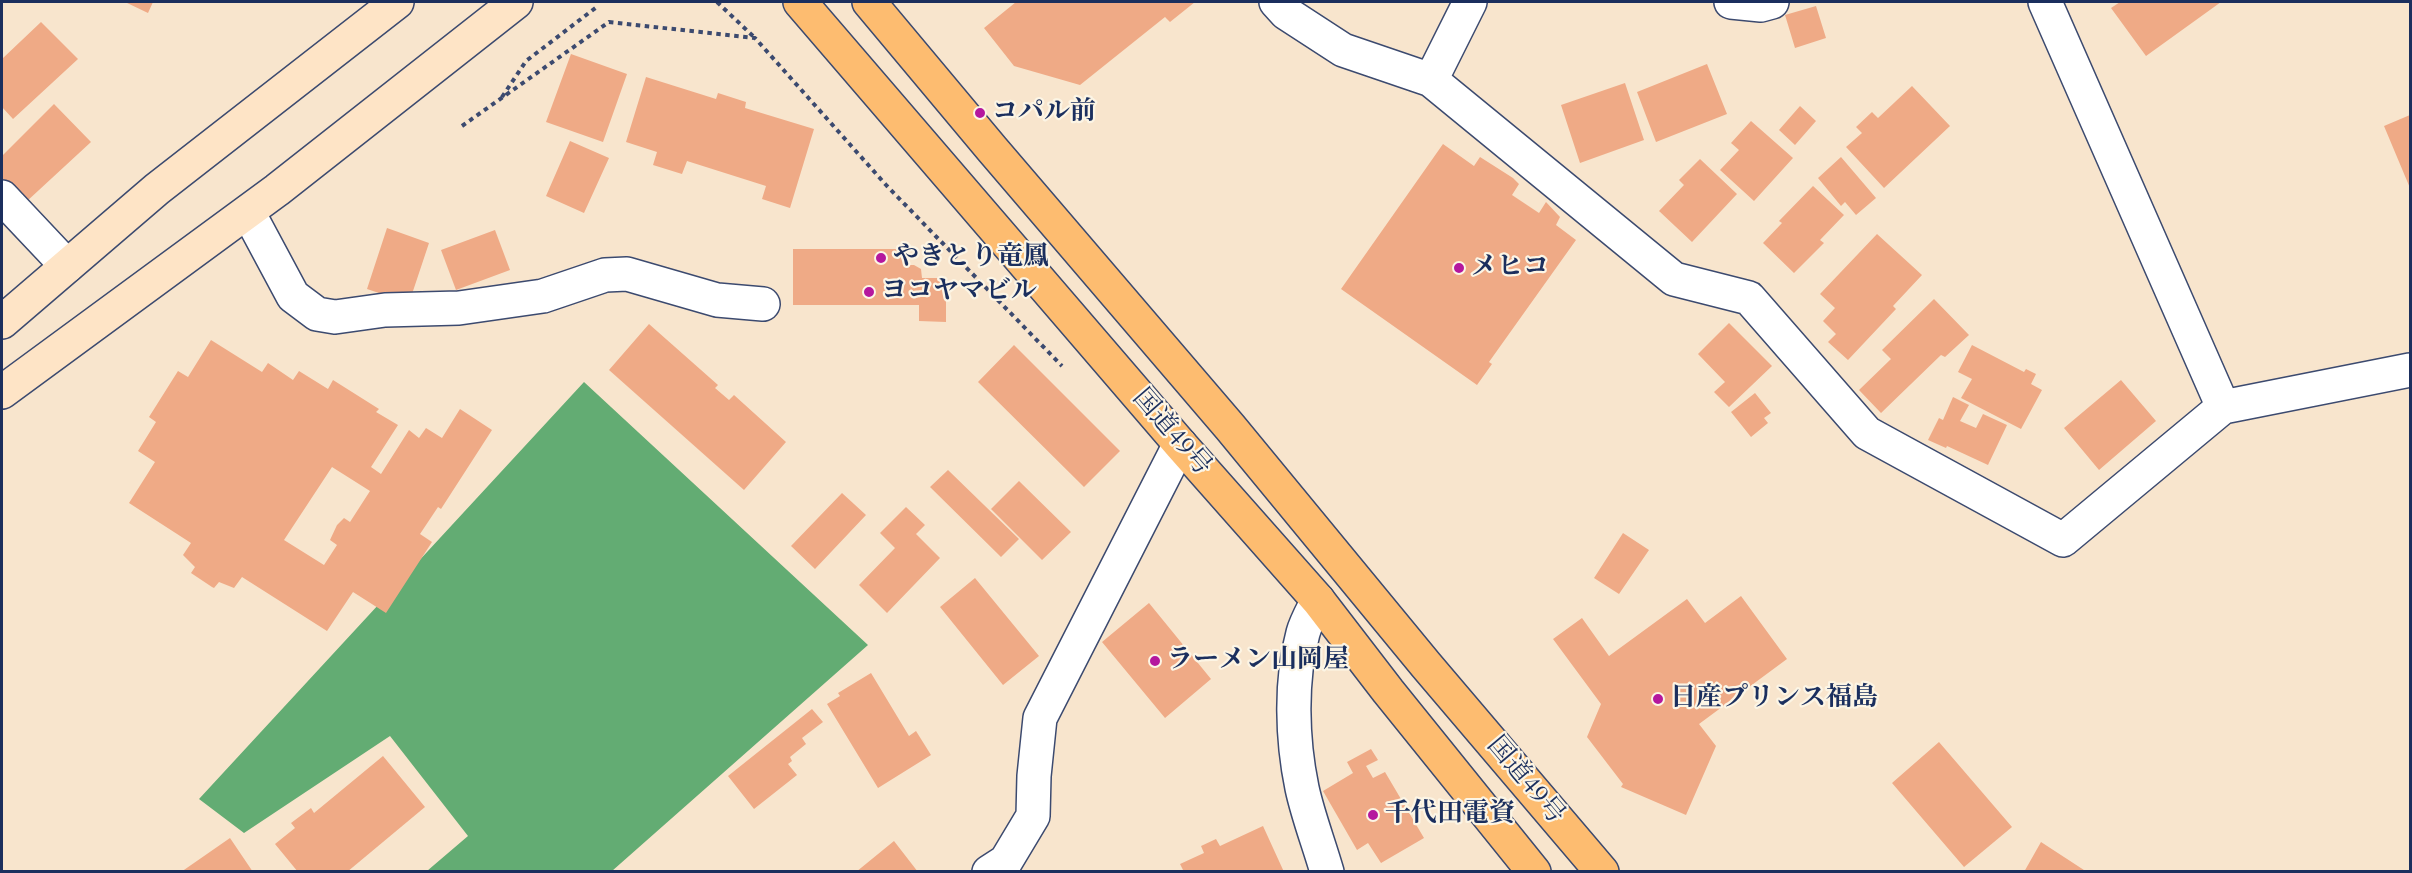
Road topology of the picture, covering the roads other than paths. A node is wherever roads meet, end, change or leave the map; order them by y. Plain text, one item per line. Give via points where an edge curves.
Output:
1 (396, 2) edge
2 (516, 2) edge
3 (800, 2) edge
4 (869, 2) edge
5 (1276, 2) edge
6 (1470, 2) edge
7 (1731, 2) edge
8 (1772, 2) edge
9 (2045, 2) edge
10 (1431, 80) junction
11 (2, 197) edge
12 (248, 212) junction
13 (67, 266) junction
14 (763, 303) dead end
15 (2, 322) edge
16 (2410, 370) edge
17 (2, 393) edge
18 (2223, 407) junction
19 (1180, 444) junction
20 (1318, 600) junction
21 (989, 872) edge
22 (1327, 872) edge
23 (1534, 872) edge
24 (1602, 872) edge

1 - 13 street via 157,189
2 - 12 street
3 - 19 highway, 国道49号
4 - 24 highway, 国道49号
5 - 10 street via 1286,14 1343,50
6 - 10 street
7 - 8 street
9 - 18 street
10 - 18 street via 1674,279 1749,298 1867,433 2063,540
11 - 13 street
12 - 14 street via 293,297 316,314 335,317 385,310 459,308 543,296 616,274 717,300
12 - 17 street
13 - 15 street
16 - 18 street
19 - 20 highway, 国道49号
19 - 21 street via 1040,718 1033,816 1006,861
20 - 22 street via 1303,632 1295,720 1303,790
20 - 23 highway, 国道49号

